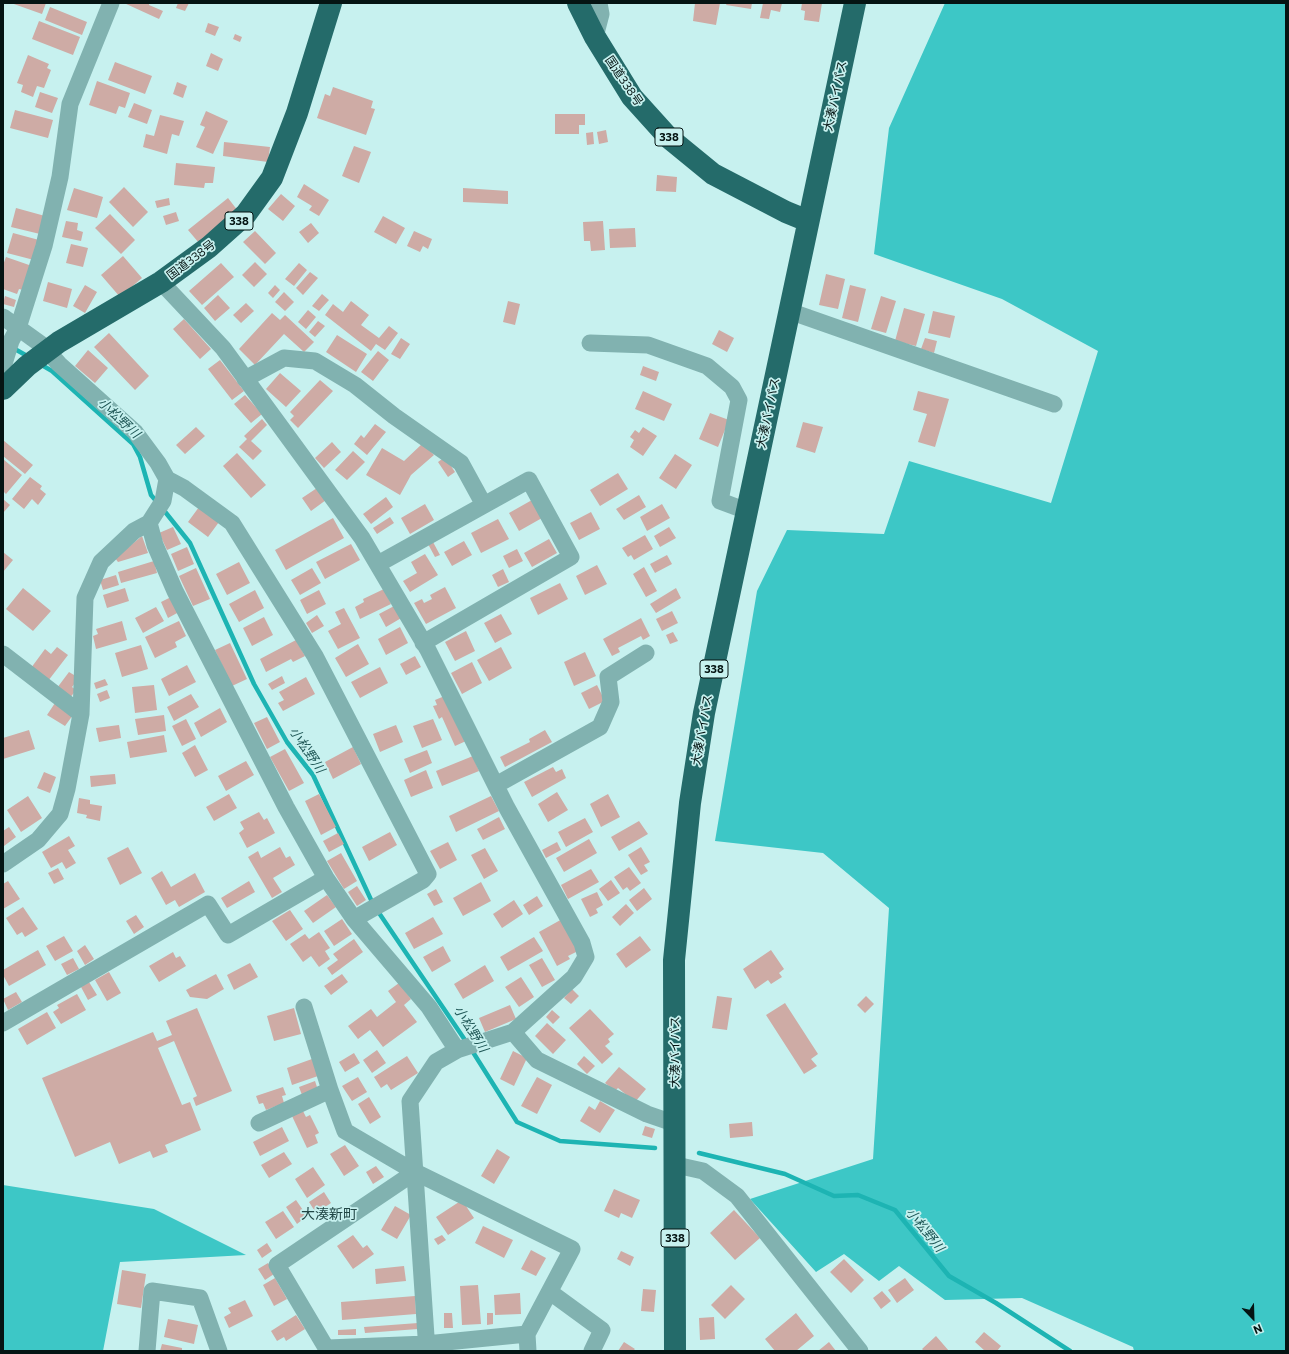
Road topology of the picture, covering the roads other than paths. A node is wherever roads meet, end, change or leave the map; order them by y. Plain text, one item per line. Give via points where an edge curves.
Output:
1 (112, 3) edge
2 (331, 3) edge
3 (578, 3) edge
4 (599, 3) edge
5 (855, 3) edge
6 (595, 37) junction
7 (808, 221) junction
8 (161, 282) junction
9 (789, 311) junction
10 (3, 317) edge
11 (590, 343) dead end
12 (39, 358) junction
13 (7, 362) edge
14 (245, 379) junction
15 (1054, 404) dead end
16 (167, 479) junction
17 (484, 505) junction
18 (747, 511) junction
19 (156, 512) junction
20 (378, 564) junction
21 (424, 643) junction
22 (646, 652) dead end
23 (3, 654) edge
24 (82, 714) junction
25 (496, 785) junction
26 (3, 864) edge
27 (326, 878) junction
28 (354, 919) junction
29 (304, 1007) dead end
30 (3, 1023) edge
31 (513, 1032) junction
32 (466, 1047) junction
33 (330, 1090) junction
34 (259, 1123) dead end
35 (676, 1124) junction
36 (676, 1165) junction
37 (415, 1172) junction
38 (550, 1292) junction
39 (527, 1334) junction
40 (426, 1347) edge
41 (328, 1349) edge
42 (147, 1351) edge
43 (219, 1351) edge
44 (528, 1351) edge
45 (592, 1351) edge
46 (675, 1351) edge
47 (860, 1351) edge

1 - 13 street via 70,104 60,177 44,246
2 - 8 highway, 国道338号 / 338 via 272,178 246,214 209,247
3 - 6 highway, 国道338号 / 338
4 - 6 street via 602,14
5 - 7 highway, 大湊バイパス / 338
6 - 7 highway, 国道338号 / 338 via 632,97 669,138 713,174
7 - 9 highway, 大湊バイパス / 338
8 - 12 highway, 国道338号 / 338 via 59,342
8 - 14 street via 223,348
9 - 15 street
9 - 18 highway, 大湊バイパス / 338
10 - 13 street
11 - 18 street via 648,345 707,366 732,387 739,400 720,501
12 - 13 highway, 国道338号 / 338
12 - 13 street via 42,345
12 - 16 street via 59,364 135,432
14 - 17 street via 284,358 315,362 355,385 461,463
14 - 20 street via 362,538
16 - 19 street
16 - 28 street via 184,488 232,523 315,656 428,874 423,880
17 - 20 street
17 - 21 street via 529,480 571,557
18 - 35 highway, 大湊バイパス / 338 via 704,713 690,803 674,960
19 - 24 street via 101,562 86,598
19 - 27 street via 155,545 175,591 286,807
20 - 21 street
21 - 25 street
22 - 25 street via 608,677 611,702 600,728
23 - 24 street
24 - 26 street via 60,814 38,840
25 - 31 street via 582,943 586,957 574,977
27 - 28 street
27 - 30 street via 228,935 208,904
28 - 32 street
29 - 33 street
31 - 32 street
31 - 35 street via 537,1060 647,1114
32 - 37 street via 436,1062 410,1101
33 - 34 street
33 - 37 street via 345,1131
35 - 36 highway, 大湊バイパス / 338
36 - 46 highway, 大湊バイパス / 338
36 - 47 street via 703,1171 737,1196
37 - 38 street via 572,1248
37 - 40 street
37 - 41 street via 277,1265
38 - 39 street
38 - 45 street via 602,1330
39 - 40 street
39 - 44 street
40 - 41 street
42 - 43 street via 152,1291 200,1298

